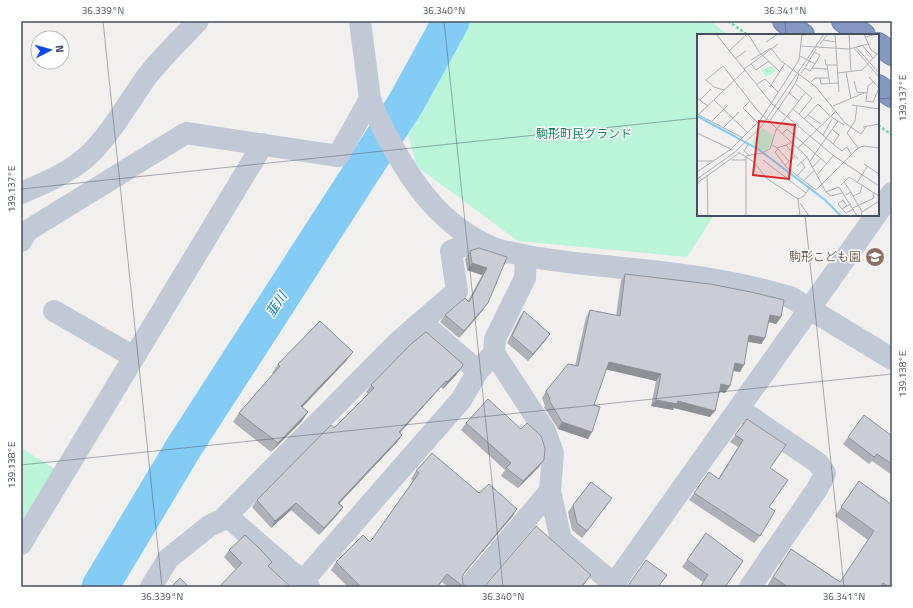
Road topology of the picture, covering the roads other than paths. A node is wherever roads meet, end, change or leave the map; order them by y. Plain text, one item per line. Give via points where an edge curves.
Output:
1 (198, 21) edge
2 (360, 21) edge
3 (784, 21) edge
4 (843, 21) edge
5 (802, 34) edge
6 (862, 34) edge
7 (879, 45) edge
8 (892, 54) edge
9 (879, 87) edge
10 (892, 96) edge
11 (372, 105) junction
12 (263, 144) junction
13 (21, 193) edge
14 (892, 193) edge
15 (879, 211) edge
16 (875, 216) edge
17 (477, 240) junction
18 (21, 241) edge
19 (526, 256) junction
20 (810, 308) junction
21 (54, 311) dead end
22 (422, 322) junction
23 (494, 353) junction
24 (134, 357) junction
25 (892, 359) edge
26 (478, 370) junction
27 (739, 408) junction
28 (550, 491) junction
29 (222, 520) junction
30 (21, 544) edge
31 (306, 584) edge
32 (613, 585) edge
33 (151, 587) edge
34 (470, 587) edge
35 (750, 587) edge

1 - 13 street via 149,74 90,154 56,177
2 - 11 street
3 - 5 highway
4 - 6 highway
7 - 8 highway
9 - 10 highway
11 - 12 street via 338,156
11 - 17 street via 409,176 424,196 451,222
12 - 18 street via 186,133 27,230
12 - 24 street
14 - 15 street
16 - 20 street
17 - 19 street via 490,247
17 - 22 street via 451,251 457,290
19 - 20 street via 680,274 771,291 790,297
19 - 23 street via 525,278 495,339
20 - 25 street
20 - 27 street
21 - 24 street
22 - 26 street
22 - 29 street via 398,342
23 - 26 street
23 - 28 street via 545,431 553,454
24 - 30 street
26 - 31 street via 461,400
27 - 32 street
27 - 35 street via 818,463 825,473 817,489
28 - 32 street via 561,540
28 - 34 street
29 - 31 street via 228,517
29 - 33 street via 209,526 168,558

